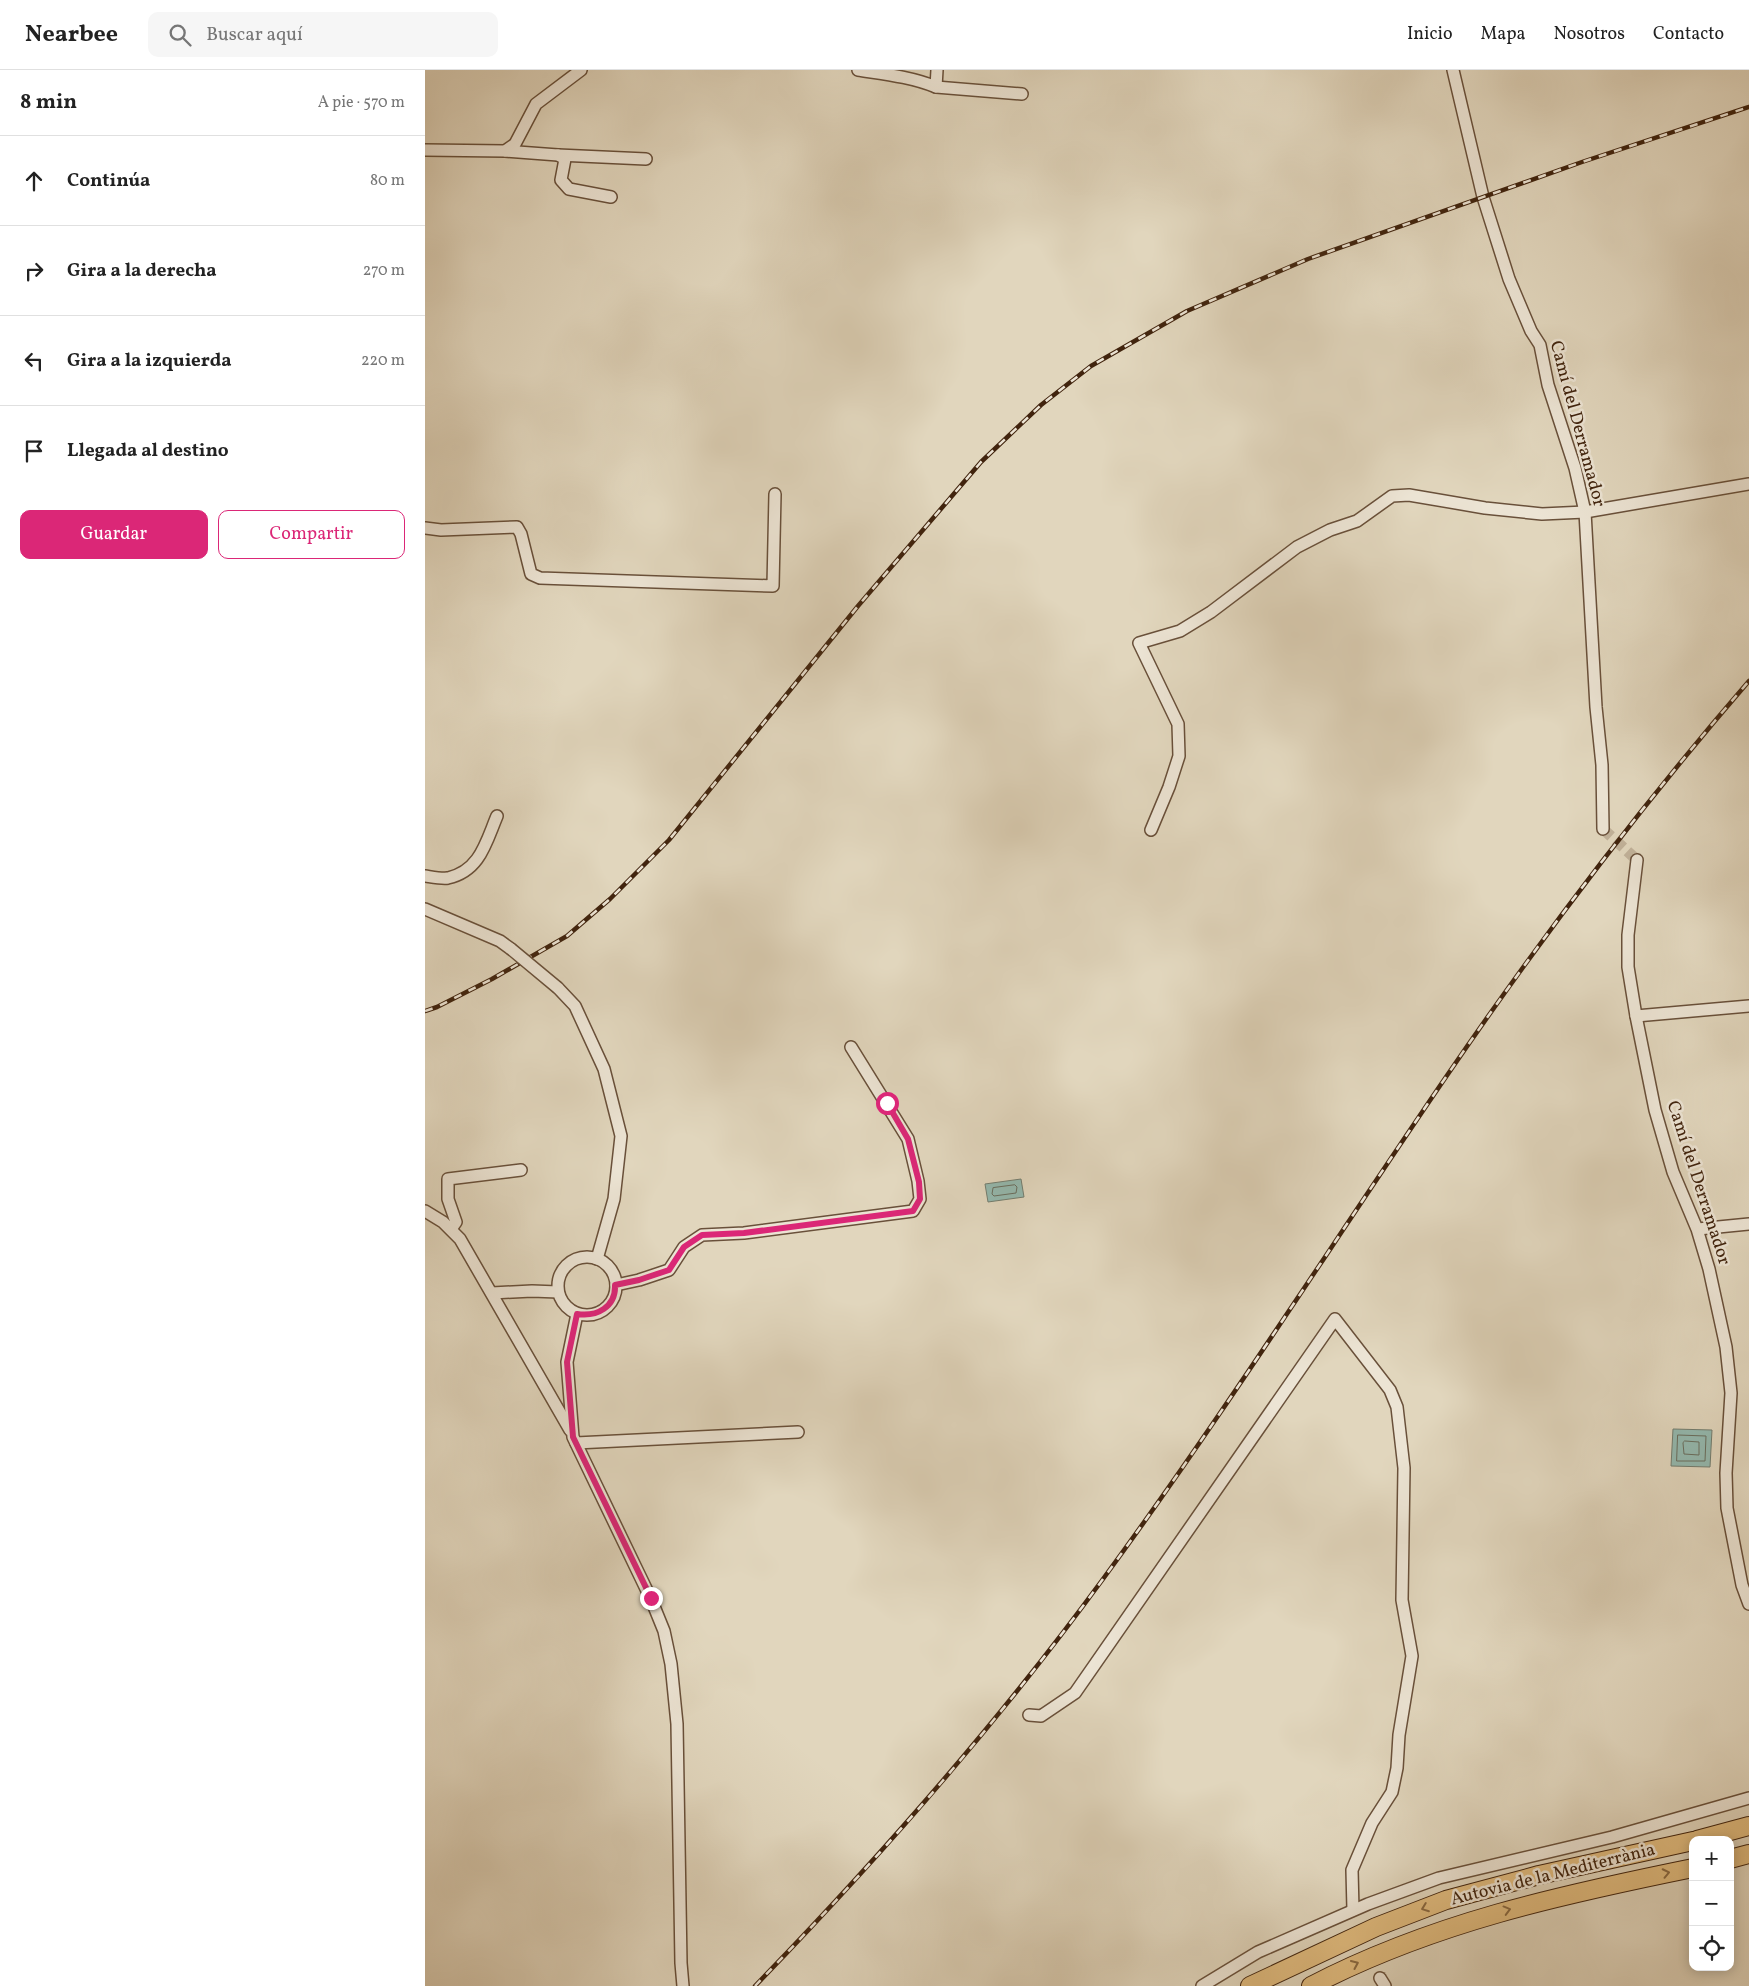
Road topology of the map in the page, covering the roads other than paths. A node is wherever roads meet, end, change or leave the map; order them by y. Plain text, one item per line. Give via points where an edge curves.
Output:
1 (581, 70) edge
2 (858, 70) edge
3 (937, 70) edge
4 (1453, 70) edge
5 (937, 88) junction
6 (1023, 94) dead end
7 (425, 150) edge
8 (505, 152) junction
9 (558, 155) junction
10 (646, 159) dead end
11 (611, 197) dead end
12 (1749, 484) edge
13 (775, 494) dead end
14 (1585, 512) junction
15 (425, 528) edge
16 (497, 816) dead end
17 (1603, 829) dead end
18 (1151, 830) dead end
19 (1637, 860) dead end
20 (425, 876) edge
21 (425, 909) edge
22 (1749, 1006) edge
23 (1636, 1016) junction
24 (851, 1047) dead end
25 (521, 1170) dead end
26 (425, 1211) edge
27 (1749, 1224) edge
28 (451, 1229) junction
29 (1697, 1229) junction
30 (597, 1259) junction
31 (615, 1285) junction
32 (558, 1292) junction
33 (492, 1293) junction
34 (577, 1314) junction
35 (797, 1432) dead end
36 (575, 1440) junction
37 (1749, 1604) edge
38 (1029, 1715) dead end
39 (1749, 1798) edge
40 (1749, 1826) edge
41 (1712, 1836) edge
42 (1689, 1842) edge
43 (1749, 1854) edge
44 (1734, 1858) edge
45 (1689, 1869) edge
46 (1353, 1910) junction
47 (683, 1986) edge
48 (1202, 1986) edge
49 (1250, 1986) edge
50 (1311, 1986) edge

1 - 8 street via 536,104 515,144
2 - 5 street via 927,83
3 - 5 street
4 - 14 street, Camí del Derramador via 1483,197 1509,279 1540,345
5 - 6 street
7 - 8 street
8 - 9 street
9 - 10 street
9 - 11 street via 565,159 561,180 569,189
12 - 14 street
13 - 15 street via 773,586 541,578 531,574 517,528
14 - 17 street, Camí del Derramador via 1602,766
14 - 18 street via 1542,514 1409,495 1392,496 1357,521 1297,547 1180,632 1139,643 1178,724 1179,756
16 - 20 street via 478,861 465,871 447,878
19 - 23 street, Camí del Derramador via 1628,935 1628,967
21 - 30 street, bridge via 500,941 575,1006 604,1069 621,1136 614,1198
22 - 23 street
23 - 29 street, Camí del Derramador via 1655,1110 1673,1172
24 - 31 street via 908,1139 919,1182 920,1199 913,1211 744,1233 702,1235 684,1247 669,1270
25 - 28 street via 448,1179 448,1199 456,1222
26 - 28 street
27 - 29 street
28 - 33 street via 461,1239
29 - 37 street, Camí del Derramador via 1726,1347 1731,1393 1727,1508 1742,1585
30 - 31 street via 612,1272
30 - 32 street via 588,1257 571,1261 559,1275
31 - 34 street via 616,1291 606,1308 597,1314
32 - 33 street
32 - 34 street via 561,1302
33 - 36 street
34 - 36 street via 567,1362
35 - 36 street
36 - 47 street via 651,1598 664,1631 671,1664 677,1724
38 - 46 street via 1041,1716 1075,1693 1335,1319 1390,1390 1397,1406 1404,1468 1402,1600 1412,1656 1392,1792 1372,1823 1352,1870
39 - 46 street via 1612,1837 1439,1878
40 - 41 highway
42 -> 49 highway, Autovia de la Mediterrània via 1539,1874 1446,1900 1376,1927
43 - 44 highway
50 -> 45 highway, Autovia de la Mediterrània via 1411,1941 1505,1910
46 - 48 street via 1258,1952

